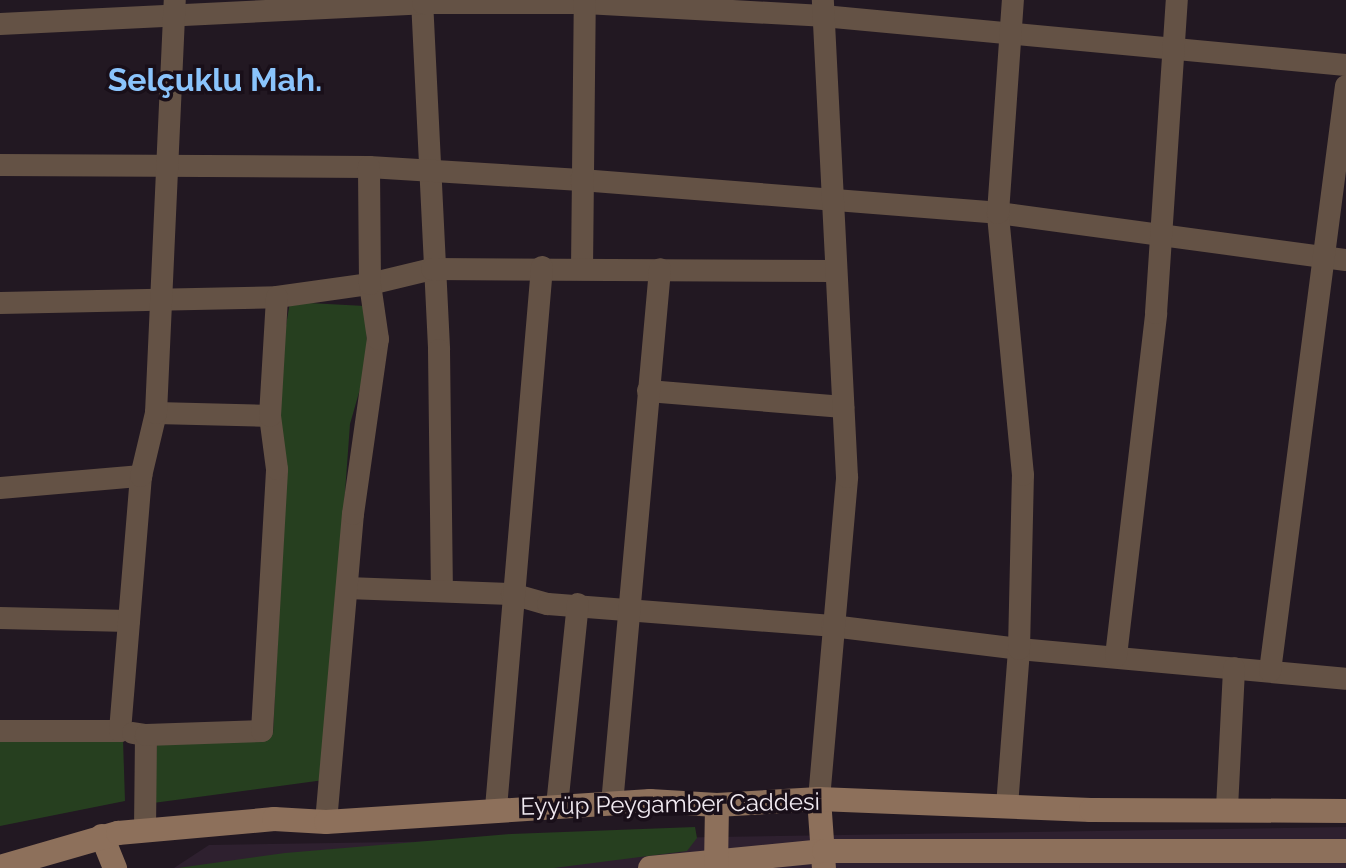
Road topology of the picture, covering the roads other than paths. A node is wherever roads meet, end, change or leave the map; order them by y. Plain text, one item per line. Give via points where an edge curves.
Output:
1 (1013, 0) edge
2 (1177, 0) edge
3 (585, 1) edge
4 (422, 2) edge
5 (823, 8) edge
6 (174, 9) edge
7 (0, 24) edge
8 (1010, 34) junction
9 (1172, 50) junction
10 (1346, 65) edge
11 (1346, 86) edge
12 (168, 163) junction
13 (0, 165) edge
14 (369, 167) junction
15 (432, 170) junction
16 (581, 180) junction
17 (830, 199) junction
18 (998, 213) junction
19 (1162, 234) junction
20 (1335, 259) edge
21 (542, 267) junction
22 (432, 269) junction
23 (582, 269) junction
24 (660, 269) junction
25 (834, 271) junction
26 (370, 284) junction
27 (161, 296) junction
28 (277, 297) junction
29 (0, 303) edge
30 (648, 391) junction
31 (843, 407) junction
32 (156, 413) junction
33 (270, 416) junction
34 (141, 476) junction
35 (0, 488) edge
36 (347, 588) junction
37 (442, 591) junction
38 (512, 594) junction
39 (578, 604) junction
40 (629, 607) junction
41 (0, 618) edge
42 (129, 621) junction
43 (832, 626) junction
44 (1019, 649) junction
45 (1116, 656) junction
46 (1234, 668) junction
47 (1270, 671) junction
48 (1346, 679) edge
49 (0, 731) edge
50 (120, 731) junction
51 (146, 735) junction
52 (819, 799) junction
53 (612, 804) junction
54 (717, 805) junction
55 (557, 806) junction
56 (1007, 806) junction
57 (496, 808) junction
58 (1227, 808) junction
59 (1346, 811) edge
60 (326, 822) junction
61 (145, 831) junction
62 (102, 836) junction
63 (1346, 851) edge
64 (824, 859) edge
65 (716, 864) edge
66 (0, 867) edge
67 (115, 868) edge
68 (650, 868) edge

1 - 8 street
2 - 9 street
3 - 4 street
3 - 5 street
3 - 16 street
4 - 6 street
4 - 15 street
5 - 8 street
5 - 17 street
6 - 7 street
6 - 12 street
8 - 9 street
8 - 18 street
9 - 10 street
9 - 19 street
11 - 20 street
12 - 13 street
12 - 14 street
12 - 27 street
14 - 15 street
14 - 26 street
15 - 16 street
15 - 22 street
16 - 17 street
16 - 23 street
17 - 18 street
17 - 25 street
18 - 19 street
18 - 44 street via 1023,475
19 - 20 street
19 - 45 street
20 - 47 street
21 - 22 street
21 - 23 street
21 - 38 street
22 - 26 street
22 - 37 street via 439,350
23 - 24 street
24 - 25 street
24 - 30 street
25 - 31 street
26 - 28 street
26 - 36 street via 378,339
27 - 28 street
27 - 29 street
27 - 32 street
28 - 33 street
30 - 31 street
30 - 40 street
31 - 43 street via 847,477
32 - 33 street
32 - 34 street
33 - 51 street via 277,469 262,731
34 - 35 street
34 - 42 street
36 - 37 street
36 - 60 street
37 - 38 street
38 - 39 street via 548,604
38 - 57 street
39 - 40 street
39 - 55 street
40 - 43 street
40 - 53 street
41 - 42 street
42 - 50 street
43 - 44 street
43 - 52 street
44 - 45 street
44 - 56 street
45 - 46 street
46 - 47 street
46 - 58 street
47 - 48 street
49 - 50 street
50 - 51 street
51 - 61 street
52 - 54 main road, Eyyüp Peygamber Caddesi
52 - 56 main road, Eyyüp Peygamber Caddesi
52 - 64 main road
53 - 54 main road, Eyyüp Peygamber Caddesi
53 - 55 main road, Eyyüp Peygamber Caddesi
54 - 65 main road
55 - 57 main road, Eyyüp Peygamber Caddesi
56 - 58 main road, Eyyüp Peygamber Caddesi
57 - 60 main road, Eyyüp Peygamber Caddesi
58 - 59 main road, Eyyüp Peygamber Caddesi
60 - 61 main road, Eyyüp Peygamber Caddesi via 274,819
61 - 62 main road, Eyyüp Peygamber Caddesi
62 - 66 main road, Eyyüp Peygamber Caddesi
62 - 67 main road
63 - 64 main road, Eyyüp Peygamber Caddesi
64 - 65 main road, Eyyüp Peygamber Caddesi
65 - 68 main road, Eyyüp Peygamber Caddesi

